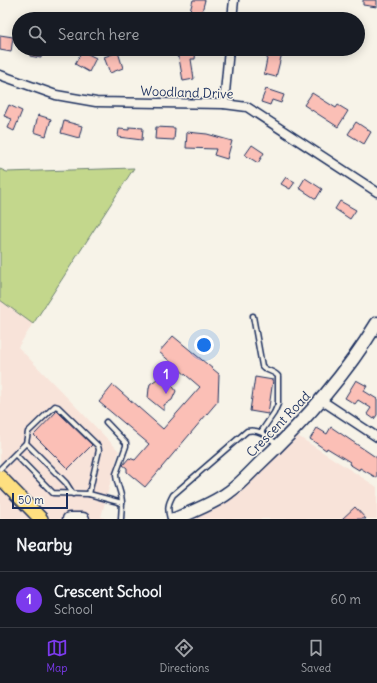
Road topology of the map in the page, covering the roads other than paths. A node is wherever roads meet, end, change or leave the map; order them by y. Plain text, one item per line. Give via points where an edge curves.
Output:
1 (234, 0) edge
2 (233, 12) edge
3 (228, 56) edge
4 (0, 75) edge
5 (224, 104) junction
6 (377, 192) edge
7 (253, 316) dead end
8 (375, 330) edge
9 (321, 400) junction
10 (106, 422) dead end
11 (261, 432) junction
12 (377, 437) edge
13 (26, 443) junction
14 (279, 445) junction
15 (15, 454) junction
16 (0, 469) edge
17 (0, 477) edge
18 (73, 494) junction
19 (89, 494) junction
20 (122, 503) junction
21 (41, 519) edge
22 (69, 519) edge
23 (83, 519) edge
24 (121, 519) edge
25 (170, 519) edge
26 (175, 519) edge

1 - 2 street
3 - 5 street
4 - 5 street, Woodland Drive via 56,95 96,102
5 - 6 street, Woodland Drive via 247,107
7 - 11 lane via 262,366 264,370 275,372 278,376 278,404
8 - 9 street, Crescent Road
9 - 12 street
9 - 14 street, Crescent Road
10 - 20 lane via 126,443 116,474
11 - 14 lane
11 - 25 lane via 247,431 174,495 168,503
13 - 15 lane
13 - 18 lane via 66,483
13 - 19 lane via 28,432 55,406 58,407 98,446
14 - 26 street, Crescent Road via 229,492
15 - 16 lane
15 - 18 lane via 53,493
17 - 21 main road
18 - 19 lane
19 - 20 lane
20 - 24 lane
22 - 23 street

